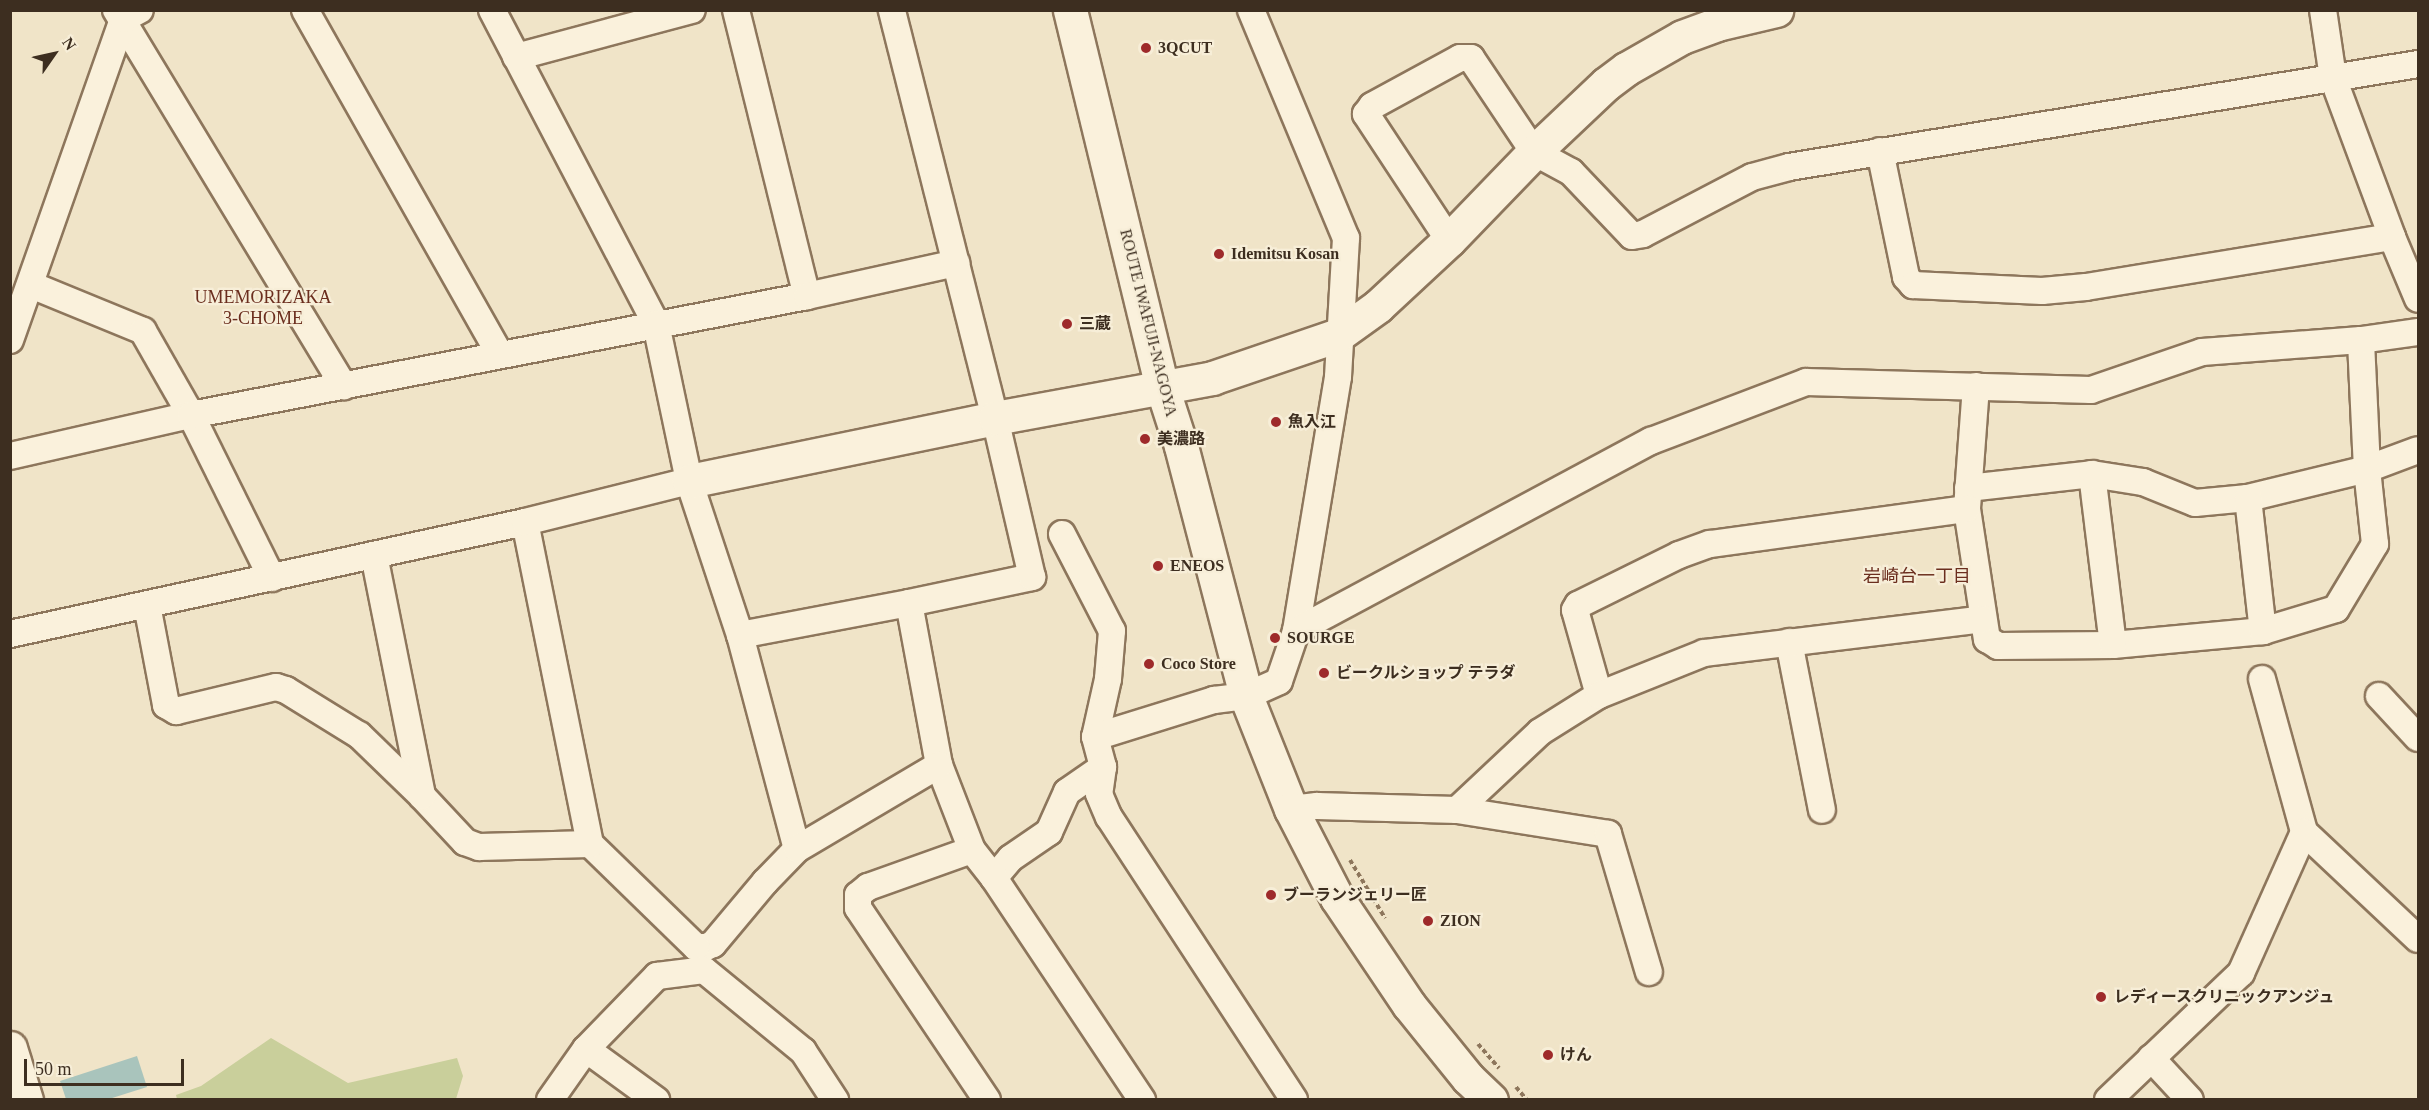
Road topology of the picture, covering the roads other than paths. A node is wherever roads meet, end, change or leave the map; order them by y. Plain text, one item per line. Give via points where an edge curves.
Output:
1 (304, 10) edge
2 (492, 10) edge
3 (692, 10) edge
4 (736, 10) edge
5 (892, 10) edge
6 (1070, 10) edge
7 (1251, 10) edge
8 (1776, 10) edge
9 (2323, 10) edge
10 (126, 13) edge
11 (516, 57) junction
12 (2418, 64) edge
13 (2333, 78) junction
14 (1880, 151) junction
15 (1534, 152) junction
16 (2392, 237) junction
17 (1449, 240) junction
18 (956, 263) junction
19 (31, 285) junction
20 (807, 296) junction
21 (2418, 299) edge
22 (656, 324) junction
23 (2418, 332) edge
24 (1338, 335) junction
25 (10, 340) edge
26 (2361, 340) junction
27 (500, 355) junction
28 (344, 386) junction
29 (1976, 386) junction
30 (1162, 387) junction
31 (191, 415) junction
32 (995, 418) junction
33 (2418, 450) edge
34 (10, 456) edge
35 (2367, 469) junction
36 (2091, 474) junction
37 (689, 481) junction
38 (1968, 498) junction
39 (2248, 498) junction
40 (525, 522) junction
41 (1062, 534) dead end
42 (374, 555) junction
43 (272, 578) junction
44 (909, 603) junction
45 (147, 605) junction
46 (1983, 619) junction
47 (1296, 631) junction
48 (2263, 631) junction
49 (10, 634) edge
50 (740, 635) junction
51 (1790, 642) junction
52 (2113, 645) junction
53 (2262, 679) dead end
54 (1599, 695) junction
55 (1246, 696) junction
56 (2379, 696) dead end
57 (1095, 737) junction
58 (2418, 738) edge
59 (939, 765) junction
60 (1103, 767) junction
61 (422, 796) junction
62 (1290, 809) junction
63 (1457, 810) junction
64 (1822, 810) dead end
65 (2304, 832) junction
66 (590, 844) junction
67 (797, 849) junction
68 (972, 850) junction
69 (994, 878) junction
70 (2418, 939) edge
71 (1649, 972) dead end
72 (10, 1048) edge
73 (586, 1049) junction
74 (2151, 1058) junction
75 (1503, 1085) edge
76 (26, 1100) edge
77 (550, 1100) edge
78 (656, 1100) edge
79 (835, 1100) edge
80 (987, 1100) edge
81 (1142, 1100) edge
82 (1294, 1100) edge
83 (2108, 1100) edge
84 (2190, 1100) edge

1 - 27 street
2 - 11 street
3 - 11 street
4 - 20 street
5 - 18 street
6 - 30 street, ROUTE IWAFUJI-NAGOYA
7 - 24 street via 1346,238
8 - 15 street via 1691,34 1626,69
9 - 13 street
10 - 19 street
10 - 28 street
11 - 22 street
12 - 13 street
13 - 14 street
13 - 16 street
14 - 15 street via 1752,177 1643,234 1632,236 1571,172
14 - 16 street via 1906,278 1913,285 2042,291 2086,287
15 - 17 street
15 - 17 street via 1471,58 1460,58 1372,106 1366,114
16 - 21 street
17 - 24 street via 1378,306
18 - 20 street
18 - 32 street
19 - 25 street
19 - 31 street via 143,331
20 - 22 street
22 - 27 street
22 - 37 street
23 - 26 street
24 - 30 street via 1212,378
24 - 47 street via 1338,377
26 - 29 street via 2202,351 2091,390
26 - 35 street
27 - 28 street
28 - 31 street
29 - 38 street
29 - 47 street via 1806,382 1651,441
30 - 32 street
30 - 55 street, ROUTE IWAFUJI-NAGOYA
31 - 34 street
31 - 43 street
32 - 37 street
32 - 44 street via 1032,577
33 - 35 street
35 - 39 street
35 - 48 street via 2375,544 2336,609
36 - 38 street
36 - 39 street via 2143,482 2196,503
36 - 52 street
37 - 40 street
37 - 50 street
38 - 46 street
38 - 54 street via 1710,544 1679,555 1578,605 1575,610
39 - 48 street
40 - 42 street
40 - 66 street
41 - 57 street via 1112,631 1108,679
42 - 43 street
42 - 61 street
43 - 45 street
44 - 50 street
44 - 59 street
45 - 49 street
45 - 61 street via 166,705 176,711 276,687 286,690 359,735
46 - 51 street
46 - 52 street via 1988,639 1998,646
47 - 55 street via 1279,681
48 - 52 street
50 - 67 street
51 - 54 street via 1704,653
51 - 64 street
53 - 65 street
54 - 63 street via 1540,732
55 - 57 street via 1214,700
55 - 62 street, ROUTE IWAFUJI-NAGOYA
56 - 58 street
57 - 60 street
59 - 67 street
59 - 68 street
60 - 69 street via 1067,792 1048,832 1011,858
60 - 82 street via 1099,794 1109,817
61 - 66 street via 465,842 479,847
62 - 63 street via 1317,806
62 - 75 street, ROUTE IWAFUJI-NAGOYA via 1337,898 1409,1005 1468,1078
63 - 71 street via 1608,834
65 - 70 street
65 - 74 street via 2241,974
66 - 67 street via 696,947 713,944
68 - 69 street
68 - 80 street via 868,887 858,896 858,908
69 - 81 street
72 - 76 street
73 - 77 street
73 - 78 street
73 - 79 street via 657,976 704,970 803,1050
74 - 83 street
74 - 84 street

